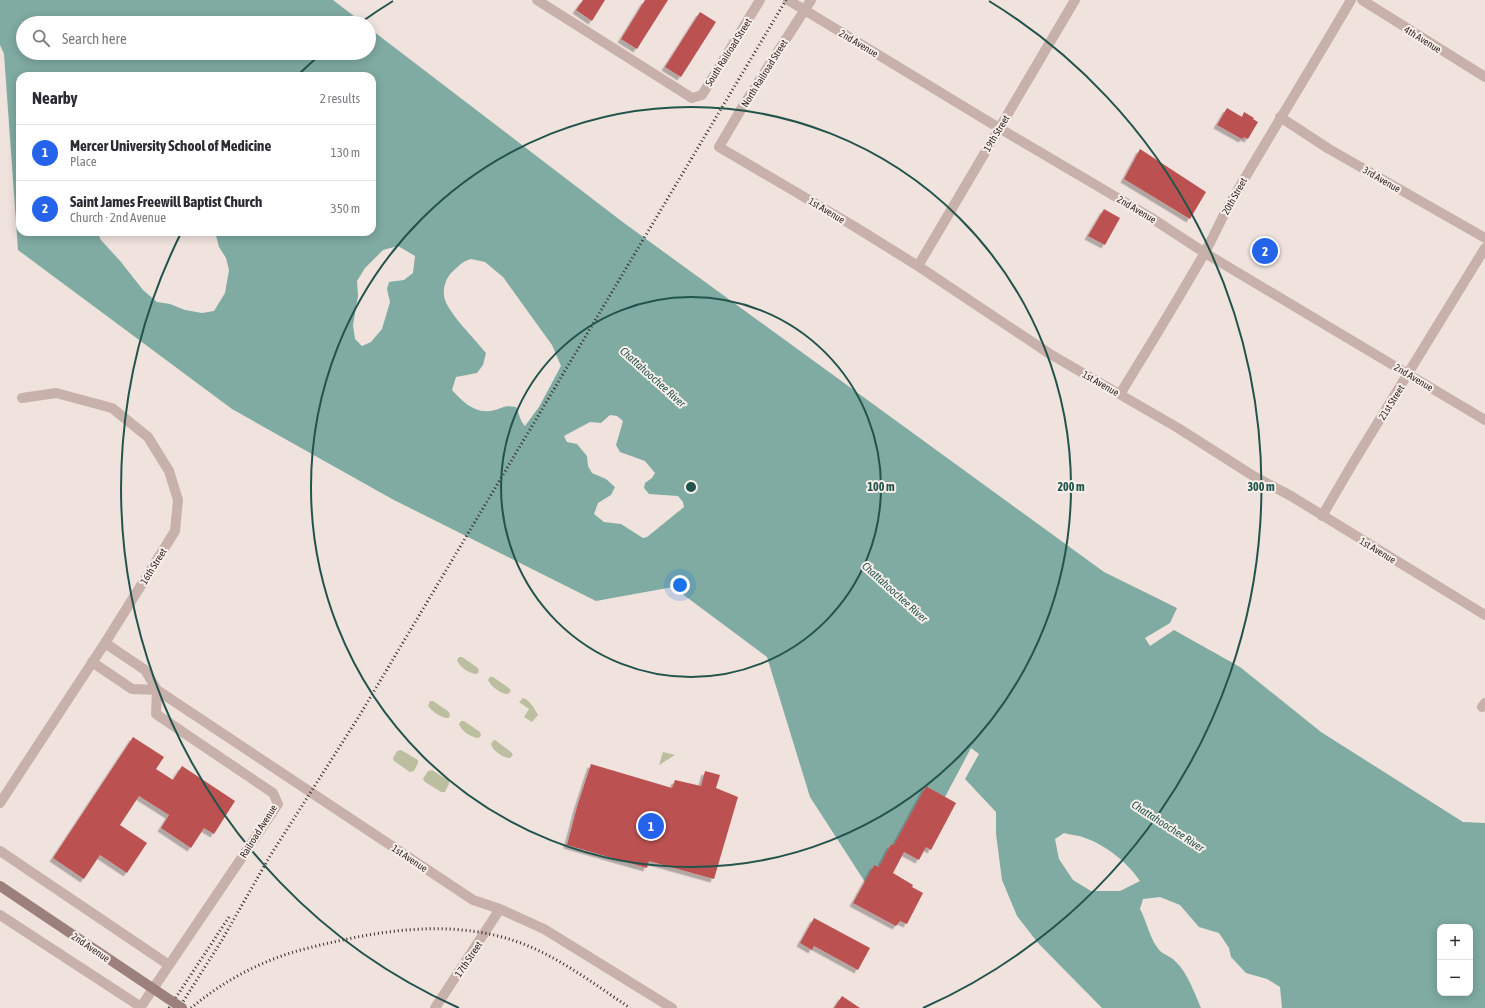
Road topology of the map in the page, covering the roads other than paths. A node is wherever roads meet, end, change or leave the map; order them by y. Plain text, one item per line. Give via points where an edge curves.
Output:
1 (537, 0) edge
2 (760, 0) edge
3 (788, 0) edge
4 (811, 0) edge
5 (1075, 0) edge
6 (1351, 0) edge
7 (1362, 0) edge
8 (805, 10) junction
9 (1485, 76) edge
10 (1280, 117) junction
11 (1000, 128) junction
12 (719, 147) joint
13 (1485, 238) edge
14 (1485, 248) edge
15 (1205, 253) junction
16 (918, 266) junction
17 (1408, 374) junction
18 (1120, 394) junction
19 (22, 398) dead end
20 (1485, 420) edge
21 (1322, 516) junction
22 (1485, 615) edge
23 (104, 642) junction
24 (92, 662) junction
25 (157, 690) junction
26 (0, 803) edge
27 (0, 851) edge
28 (0, 886) edge
29 (500, 909) junction
30 (0, 915) edge
31 (169, 965) junction
32 (140, 1008) edge
33 (182, 1008) edge
34 (435, 1008) edge
35 (672, 1008) edge

1 - 2 street, South Railroad Street via 692,98 702,95
3 - 8 street, 2nd Avenue
4 - 8 street, North Railroad Street
5 - 11 street, 19th Street
6 - 10 street, 20th Street
7 - 9 street, 4th Avenue
8 - 11 street, 2nd Avenue
8 - 12 street, North Railroad Street
10 - 13 street, 3rd Avenue via 1361,168
10 - 15 street, 20th Street via 1230,202
11 - 15 street, 2nd Avenue via 1150,217
11 - 16 street, 19th Street
12 - 16 street, 1st Avenue
14 - 17 street, 21st Street
15 - 17 street, 2nd Avenue
15 - 18 street, 20th Street
16 - 18 street, 1st Avenue via 1050,354
17 - 20 street, 2nd Avenue
17 - 21 street, 21st Street
18 - 21 street, 1st Avenue
19 - 23 street, 16th Street via 56,393 112,408 148,437 169,471 178,500 175,531
21 - 22 street, 1st Avenue
23 - 24 street, 16th Street
23 - 25 street, 1st Avenue via 146,670
24 - 25 street via 132,689
24 - 26 street, 16th Street
25 - 29 street, 1st Avenue via 474,900
25 - 31 street, Railroad Avenue via 156,714 273,793 278,804
27 - 31 street
28 - 33 main road, 2nd Avenue, bridge
29 - 34 street, 17th Street
29 - 35 street, 1st Avenue via 544,929
30 - 32 street
31 - 32 street

